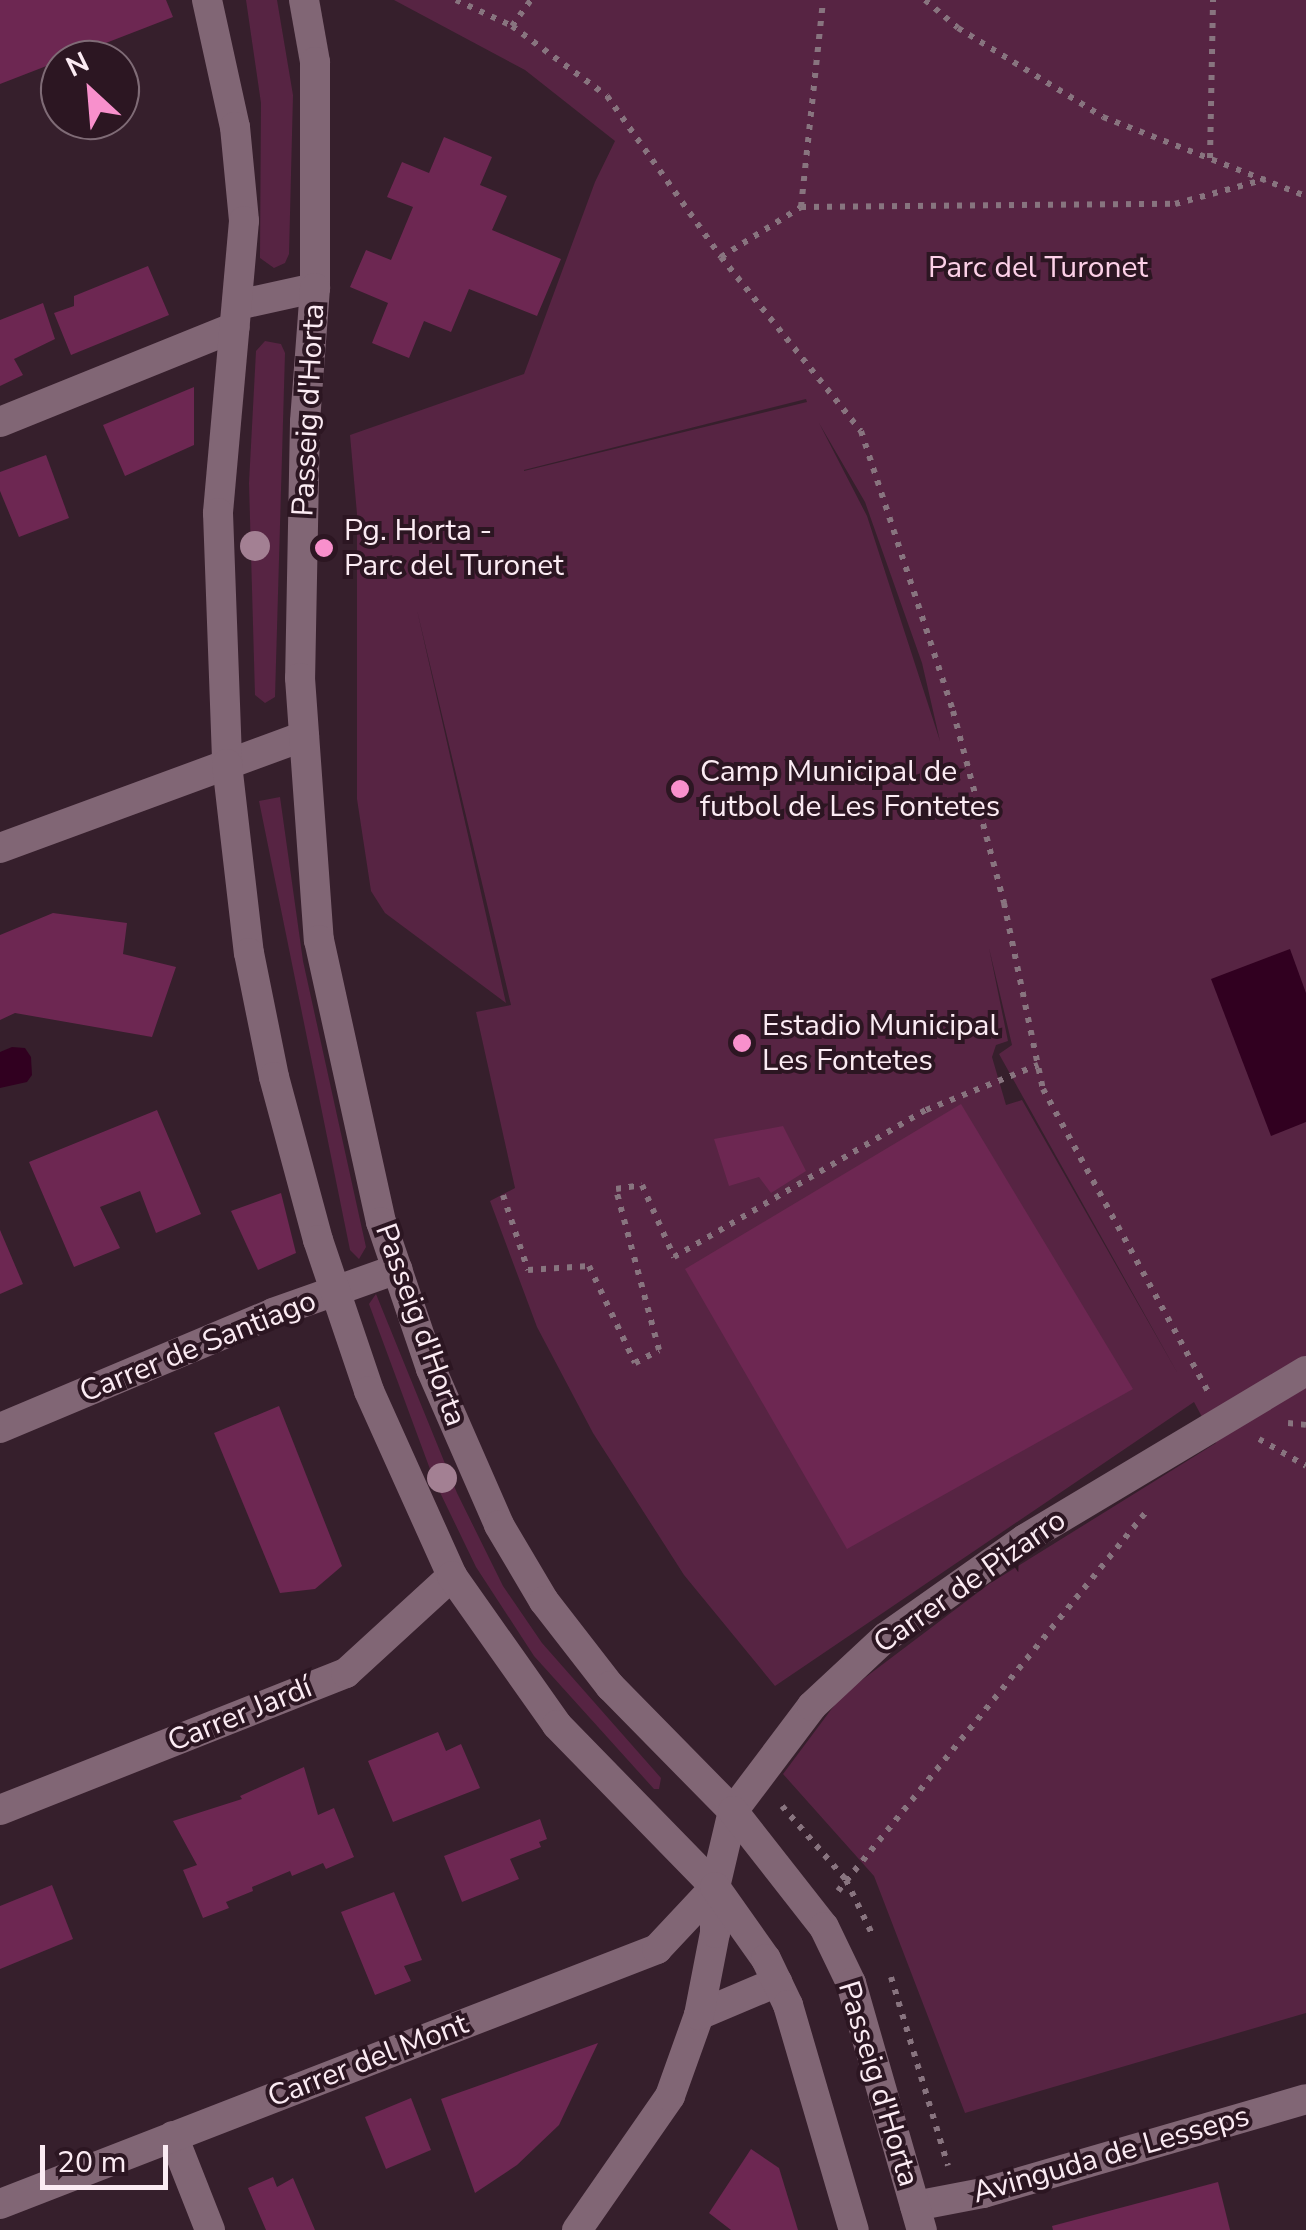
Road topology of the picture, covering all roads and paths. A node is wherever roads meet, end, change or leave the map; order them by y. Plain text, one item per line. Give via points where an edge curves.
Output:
1 (207, 0) edge
2 (304, 0) edge
3 (456, 0) edge
4 (531, 0) edge
5 (823, 0) edge
6 (925, 0) edge
7 (1214, 0) edge
8 (512, 26) junction
9 (1210, 158) junction
10 (1266, 179) junction
11 (1306, 196) edge
12 (801, 207) junction
13 (722, 257) junction
14 (316, 288) junction
15 (236, 316) junction
16 (0, 422) edge
17 (304, 736) junction
18 (227, 764) junction
19 (0, 848) edge
20 (1038, 1065) junction
21 (502, 1195) dead end
22 (397, 1268) junction
23 (336, 1292) junction
24 (1306, 1372) edge
25 (1222, 1418) junction
26 (0, 1428) edge
27 (1147, 1511) dead end
28 (452, 1576) junction
29 (0, 1810) edge
30 (733, 1811) junction
31 (716, 1888) junction
32 (816, 1917) junction
33 (777, 1982) junction
34 (699, 2015) junction
35 (1306, 2099) edge
36 (173, 2136) junction
37 (0, 2204) edge
38 (918, 2218) edge
39 (210, 2230) edge
40 (577, 2230) edge
41 (854, 2230) edge

1 - 15 street, Passeig d'Horta via 235,128 244,222
2 - 14 street, Passeig d'Horta via 315,62
3 - 8 path
4 - 8 path
5 - 12 path
6 - 9 path via 958,28 1103,116
7 - 9 path
8 - 13 path via 606,96
9 - 10 path
10 - 11 path
10 - 12 path via 1175,204
12 - 13 path
13 - 20 path via 860,431 953,711
14 - 15 street, Passeig d'Horta
14 - 17 street, Passeig d'Horta via 304,422
15 - 16 street
15 - 18 street, Passeig d'Horta via 218,512
17 - 18 street
17 - 22 street, Passeig d'Horta via 319,940
18 - 19 street
18 - 23 street, Passeig d'Horta via 249,952 274,1078
20 - 21 path via 926,1110 674,1257 642,1185 616,1189 659,1350 636,1363 590,1266 528,1270
20 - 25 path via 1043,1090
22 - 23 street, Carrer de Santiago
22 - 30 street, Passeig d'Horta via 431,1369 500,1526 544,1601 610,1686
23 - 26 street, Carrer de Santiago via 272,1312
23 - 28 street, Passeig d'Horta via 368,1390
24 - 25 street, Carrer de Pizarro
25 - 30 street, Carrer de Pizarro via 1025,1539 886,1636 812,1706
27 - 32 path
28 - 29 street, Carrer Jardí via 346,1673
28 - 31 street, Passeig d'Horta via 558,1725
30 - 31 street, Carrer de Pizarro
30 - 32 street, Passeig d'Horta
31 - 33 street, Passeig d'Horta
31 - 34 street, Carrer de Pizarro
31 - 36 street, Carrer del Mont via 657,1949
32 - 38 street, Passeig d'Horta via 851,1984
33 - 34 street
33 - 41 street, Passeig d'Horta
34 - 40 street, Carrer de Pizarro via 670,2096
35 - 38 street, Avinguda de Lesseps via 983,2192
36 - 37 street, Carrer del Mont
36 - 39 street

